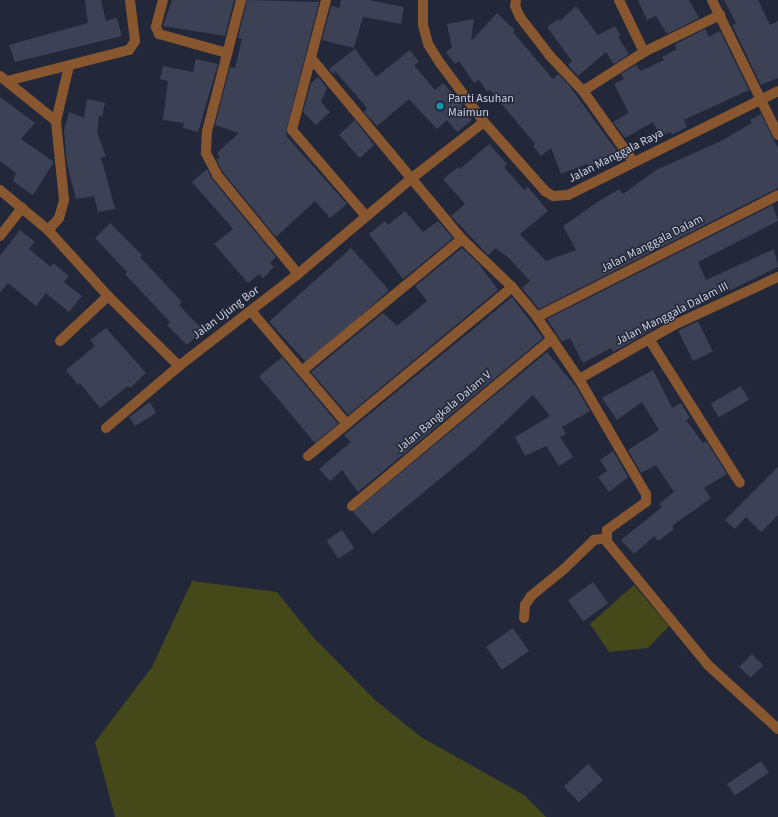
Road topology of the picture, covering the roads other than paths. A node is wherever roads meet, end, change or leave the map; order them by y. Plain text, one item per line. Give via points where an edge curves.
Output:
1 (130, 0) edge
2 (163, 0) edge
3 (241, 0) edge
4 (326, 0) edge
5 (423, 0) edge
6 (516, 0) edge
7 (619, 0) edge
8 (712, 0) edge
9 (720, 15) junction
10 (644, 52) junction
11 (227, 53) junction
12 (311, 58) junction
13 (69, 66) junction
14 (3, 79) edge
15 (583, 91) junction
16 (778, 92) edge
17 (761, 100) junction
18 (56, 121) junction
19 (484, 122) junction
20 (778, 134) edge
21 (633, 160) junction
22 (412, 178) junction
23 (0, 190) edge
24 (778, 195) edge
25 (22, 208) junction
26 (366, 216) junction
27 (48, 230) junction
28 (0, 236) edge
29 (462, 239) junction
30 (298, 274) junction
31 (778, 277) edge
32 (512, 287) junction
33 (108, 296) junction
34 (252, 311) junction
35 (537, 316) junction
36 (552, 339) junction
37 (649, 339) junction
38 (60, 341) dead end
39 (179, 366) junction
40 (303, 370) junction
41 (579, 379) junction
42 (347, 424) junction
43 (106, 428) dead end
44 (308, 456) dead end
45 (740, 483) dead end
46 (352, 506) dead end
47 (606, 538) junction
48 (524, 618) dead end
49 (778, 729) edge

1 - 13 street via 135,41 132,47 122,53
2 - 11 street via 156,27 159,34
3 - 11 street
4 - 12 street
5 - 19 street, Jalan Manggala Raya via 423,25 428,44
6 - 15 street via 515,6 520,18 550,56
7 - 10 street
8 - 9 street
9 - 10 street
9 - 17 street
10 - 15 street
11 - 30 street via 207,131 208,159 217,174
12 - 22 street
12 - 26 street via 292,130
13 - 14 street
13 - 18 street
14 - 18 street
15 - 21 street
16 - 17 street, Jalan Manggala Raya
17 - 20 street
17 - 21 street, Jalan Manggala Raya
18 - 27 street via 64,200 59,218
19 - 21 street, Jalan Manggala Raya via 545,191 553,196 568,195
19 - 22 street, Jalan Ujung Bor
22 - 26 street, Jalan Ujung Bor
22 - 29 street
23 - 25 street
24 - 35 street, Jalan Manggala Dalam
25 - 27 street
25 - 28 street
26 - 30 street, Jalan Ujung Bor
27 - 33 street
29 - 32 street
29 - 40 street
30 - 34 street, Jalan Ujung Bor
31 - 37 street, Jalan Manggala Dalam III
32 - 35 street
32 - 42 street
33 - 38 street
33 - 39 street
34 - 39 street, Jalan Ujung Bor
34 - 40 street
35 - 36 street
36 - 41 street
36 - 46 street, Jalan Bangkala Dalam V
37 - 41 street, Jalan Manggala Dalam III
37 - 45 street
39 - 43 street, Jalan Ujung Bor
40 - 42 street
41 - 47 street via 646,496 646,502 607,530
42 - 44 street
47 - 48 street via 594,540 531,596 525,605
47 - 49 street via 612,550 708,665

